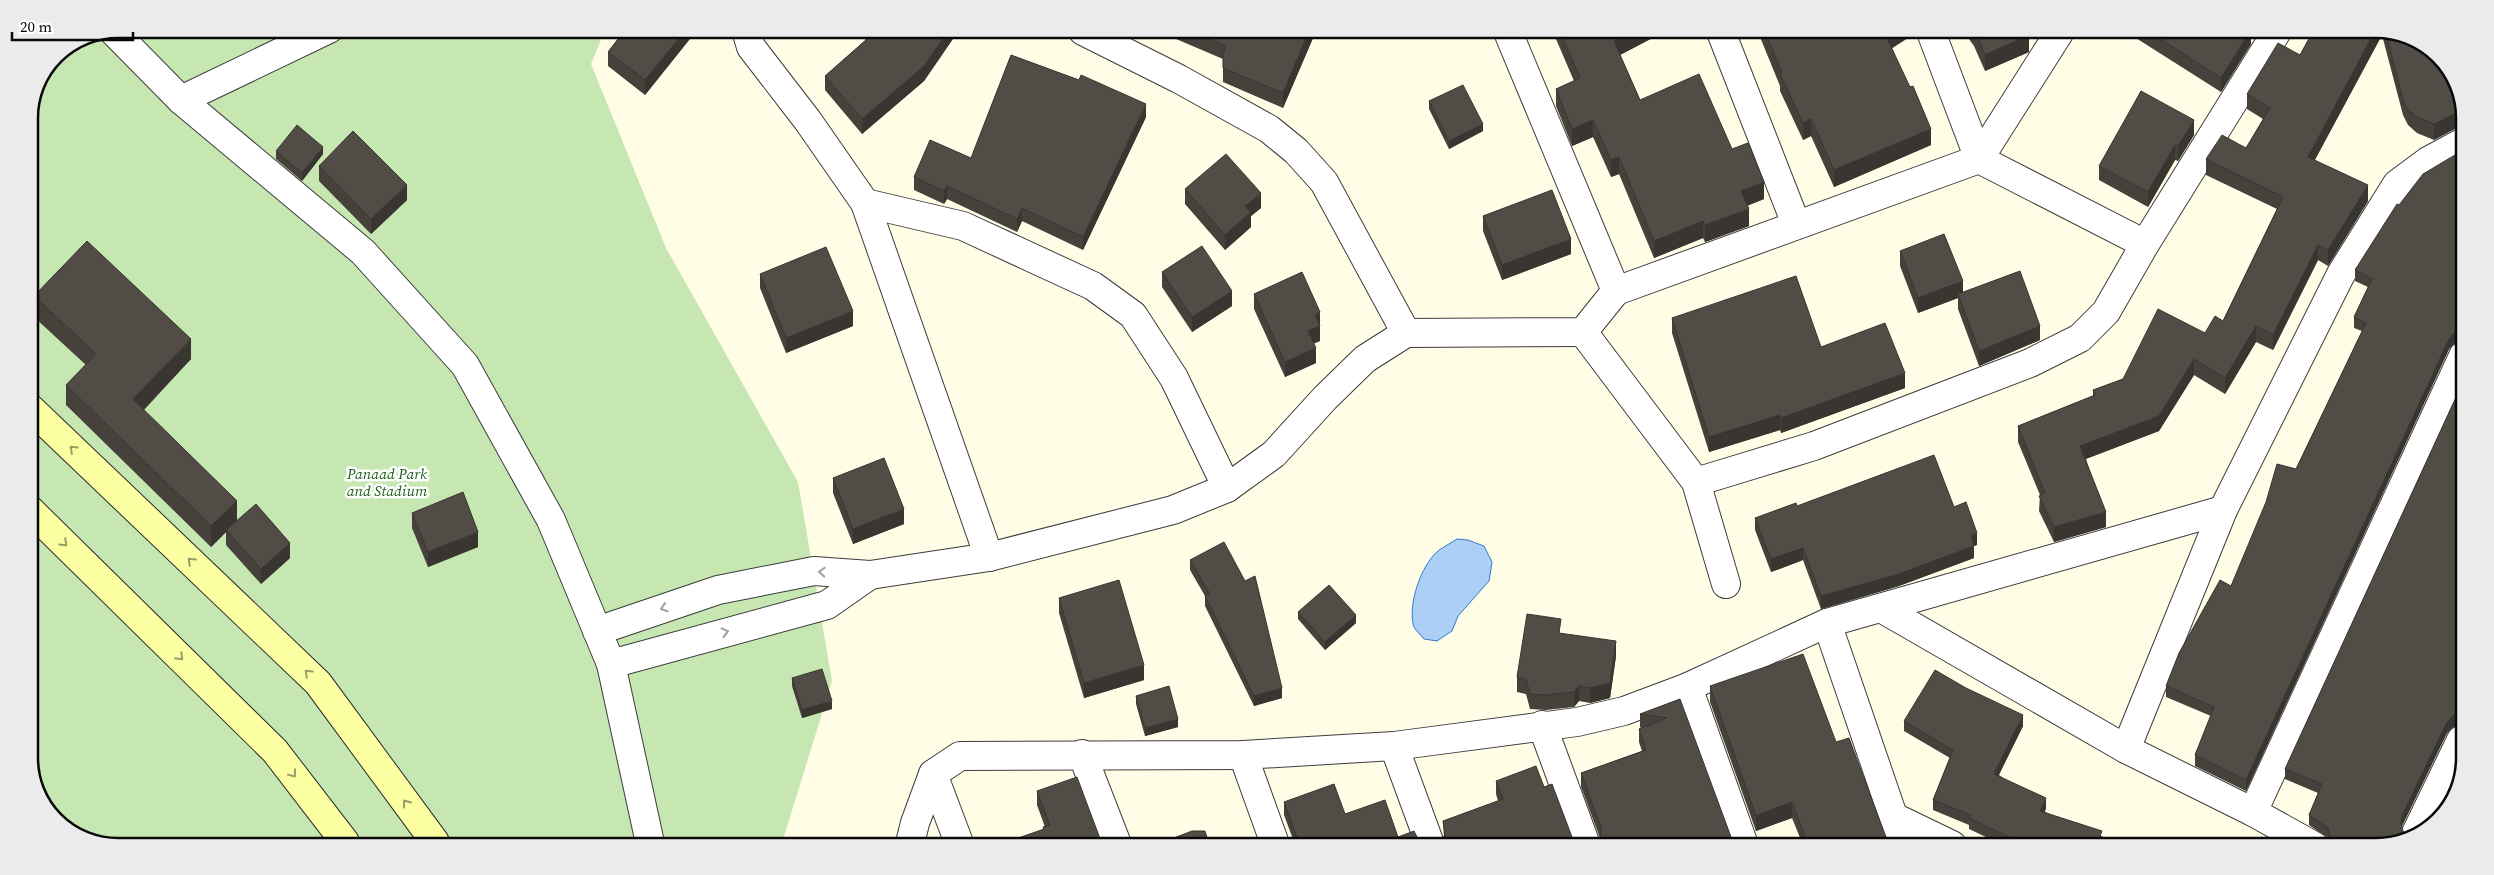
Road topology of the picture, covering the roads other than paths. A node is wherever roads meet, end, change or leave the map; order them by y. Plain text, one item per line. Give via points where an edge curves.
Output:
1 (120, 38) edge
2 (310, 38) edge
3 (748, 38) edge
4 (1097, 38) edge
5 (1511, 38) edge
6 (1723, 38) edge
7 (1933, 38) edge
8 (2056, 38) edge
9 (2273, 38) edge
10 (181, 100) junction
11 (2456, 146) edge
12 (1979, 159) junction
13 (865, 203) junction
14 (1796, 224) junction
15 (2145, 244) junction
16 (1616, 291) junction
17 (1583, 332) junction
18 (1406, 333) junction
19 (2456, 373) edge
20 (38, 416) edge
21 (1696, 482) junction
22 (1227, 488) junction
23 (2223, 510) junction
24 (38, 518) edge
25 (989, 557) junction
26 (870, 575) junction
27 (1726, 584) dead end
28 (1881, 608) junction
29 (1827, 623) junction
30 (597, 630) junction
31 (611, 664) junction
32 (1688, 687) junction
33 (1542, 725) junction
34 (1394, 746) junction
35 (2126, 749) junction
36 (2456, 750) edge
37 (1082, 754) junction
38 (1242, 755) junction
39 (933, 774) junction
40 (2254, 812) junction
41 (1894, 816) junction
42 (2420, 824) edge
43 (342, 838) edge
44 (432, 838) edge
45 (649, 838) edge
46 (911, 838) edge
47 (957, 838) edge
48 (1115, 838) edge
49 (1273, 838) edge
50 (1428, 838) edge
51 (1583, 838) edge
52 (1742, 838) edge
53 (1901, 838) edge
54 (1938, 838) edge
55 (2300, 838) edge

1 - 10 street
2 - 10 street
3 - 13 street via 751,47 808,120
4 - 18 street via 1269,129 1296,151 1324,182
5 - 16 street
6 - 14 street
7 - 12 street
8 - 12 street
9 - 15 street
10 - 30 street via 363,252 465,365 551,520
11 - 23 street via 2397,184 2341,274
12 - 14 street
12 - 15 street
13 - 22 street via 964,226 1093,286 1133,315 1174,378
13 - 25 street
14 - 16 street
15 - 21 street via 2106,312 2080,338 2030,363 1814,446
16 - 17 street
17 - 18 street
17 - 21 street
18 - 22 street via 1366,360 1325,398 1274,454
19 - 40 street
44 -> 20 street via 318,682
21 - 27 street
22 - 25 street via 1173,510
23 - 28 street
23 - 35 street
24 -> 43 street via 275,751
25 - 26 street
26 -> 30 street via 814,571 727,588
31 -> 26 street via 827,605
28 - 29 street
28 - 35 street
29 - 32 street
29 - 41 street
30 - 31 street
31 - 45 street
32 - 33 street via 1624,711 1577,722
32 - 52 street
33 - 34 street
33 - 51 street
34 - 38 street
34 - 50 street
35 - 40 street
36 - 42 street
37 - 38 street
37 - 39 street via 960,756
37 - 48 street
38 - 49 street
39 - 46 street
39 - 47 street
40 - 55 street
41 - 53 street
41 - 54 street

